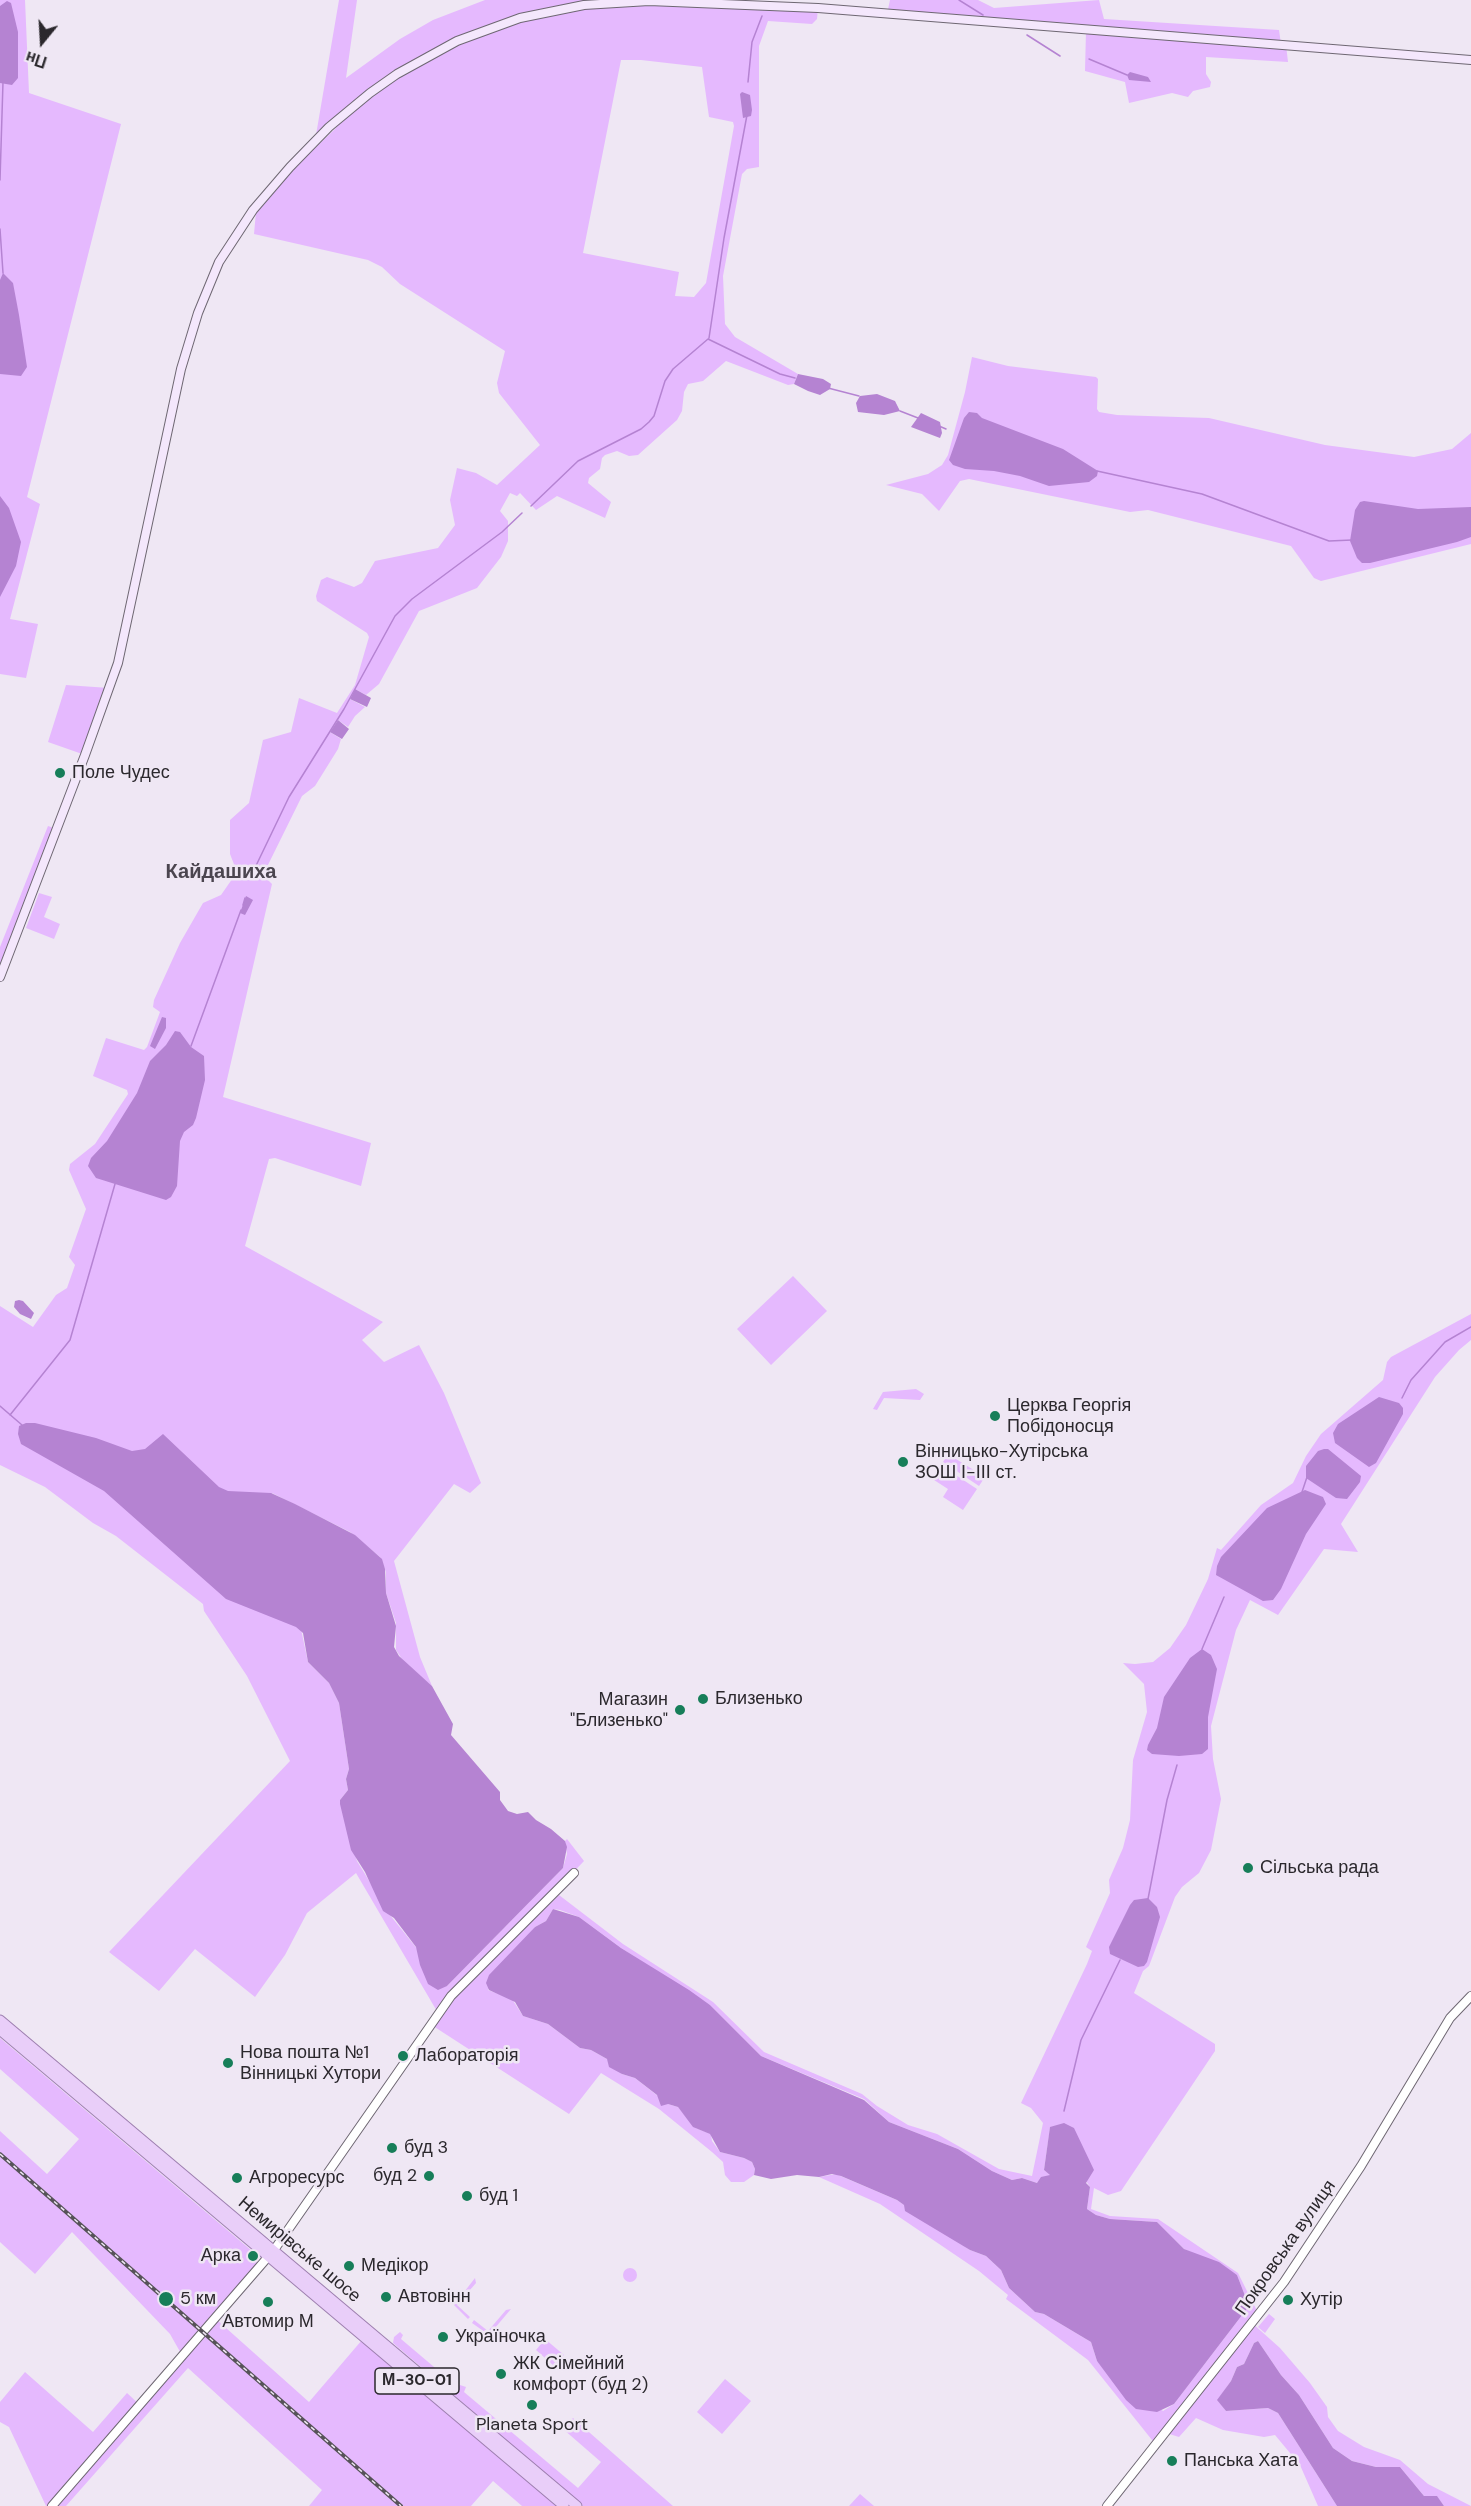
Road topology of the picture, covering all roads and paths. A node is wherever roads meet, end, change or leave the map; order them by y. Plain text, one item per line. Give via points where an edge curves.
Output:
1 (1471, 60) edge
2 (0, 977) edge
3 (574, 1873) dead end
4 (1471, 1996) edge
5 (0, 2020) edge
6 (0, 2030) edge
7 (272, 2253) junction
8 (52, 2506) edge
9 (564, 2506) edge
10 (577, 2506) edge
11 (1107, 2506) edge

1 - 2 main road via 818,8 649,1 584,5 520,18 469,36 397,74 329,127 290,167 239,229 215,272 181,369 118,663
3 - 7 street via 451,1996
4 - 11 street, Покровська вулиця via 1450,2019 1362,2166 1284,2282
5 - 7 main road, Немирівське шосе / М-30-01
6 - 7 main road, Немирівське шосе / М-30-01
7 - 8 street
7 - 9 main road, Немирівське шосе / М-30-01
7 - 10 main road, Немирівське шосе / М-30-01

